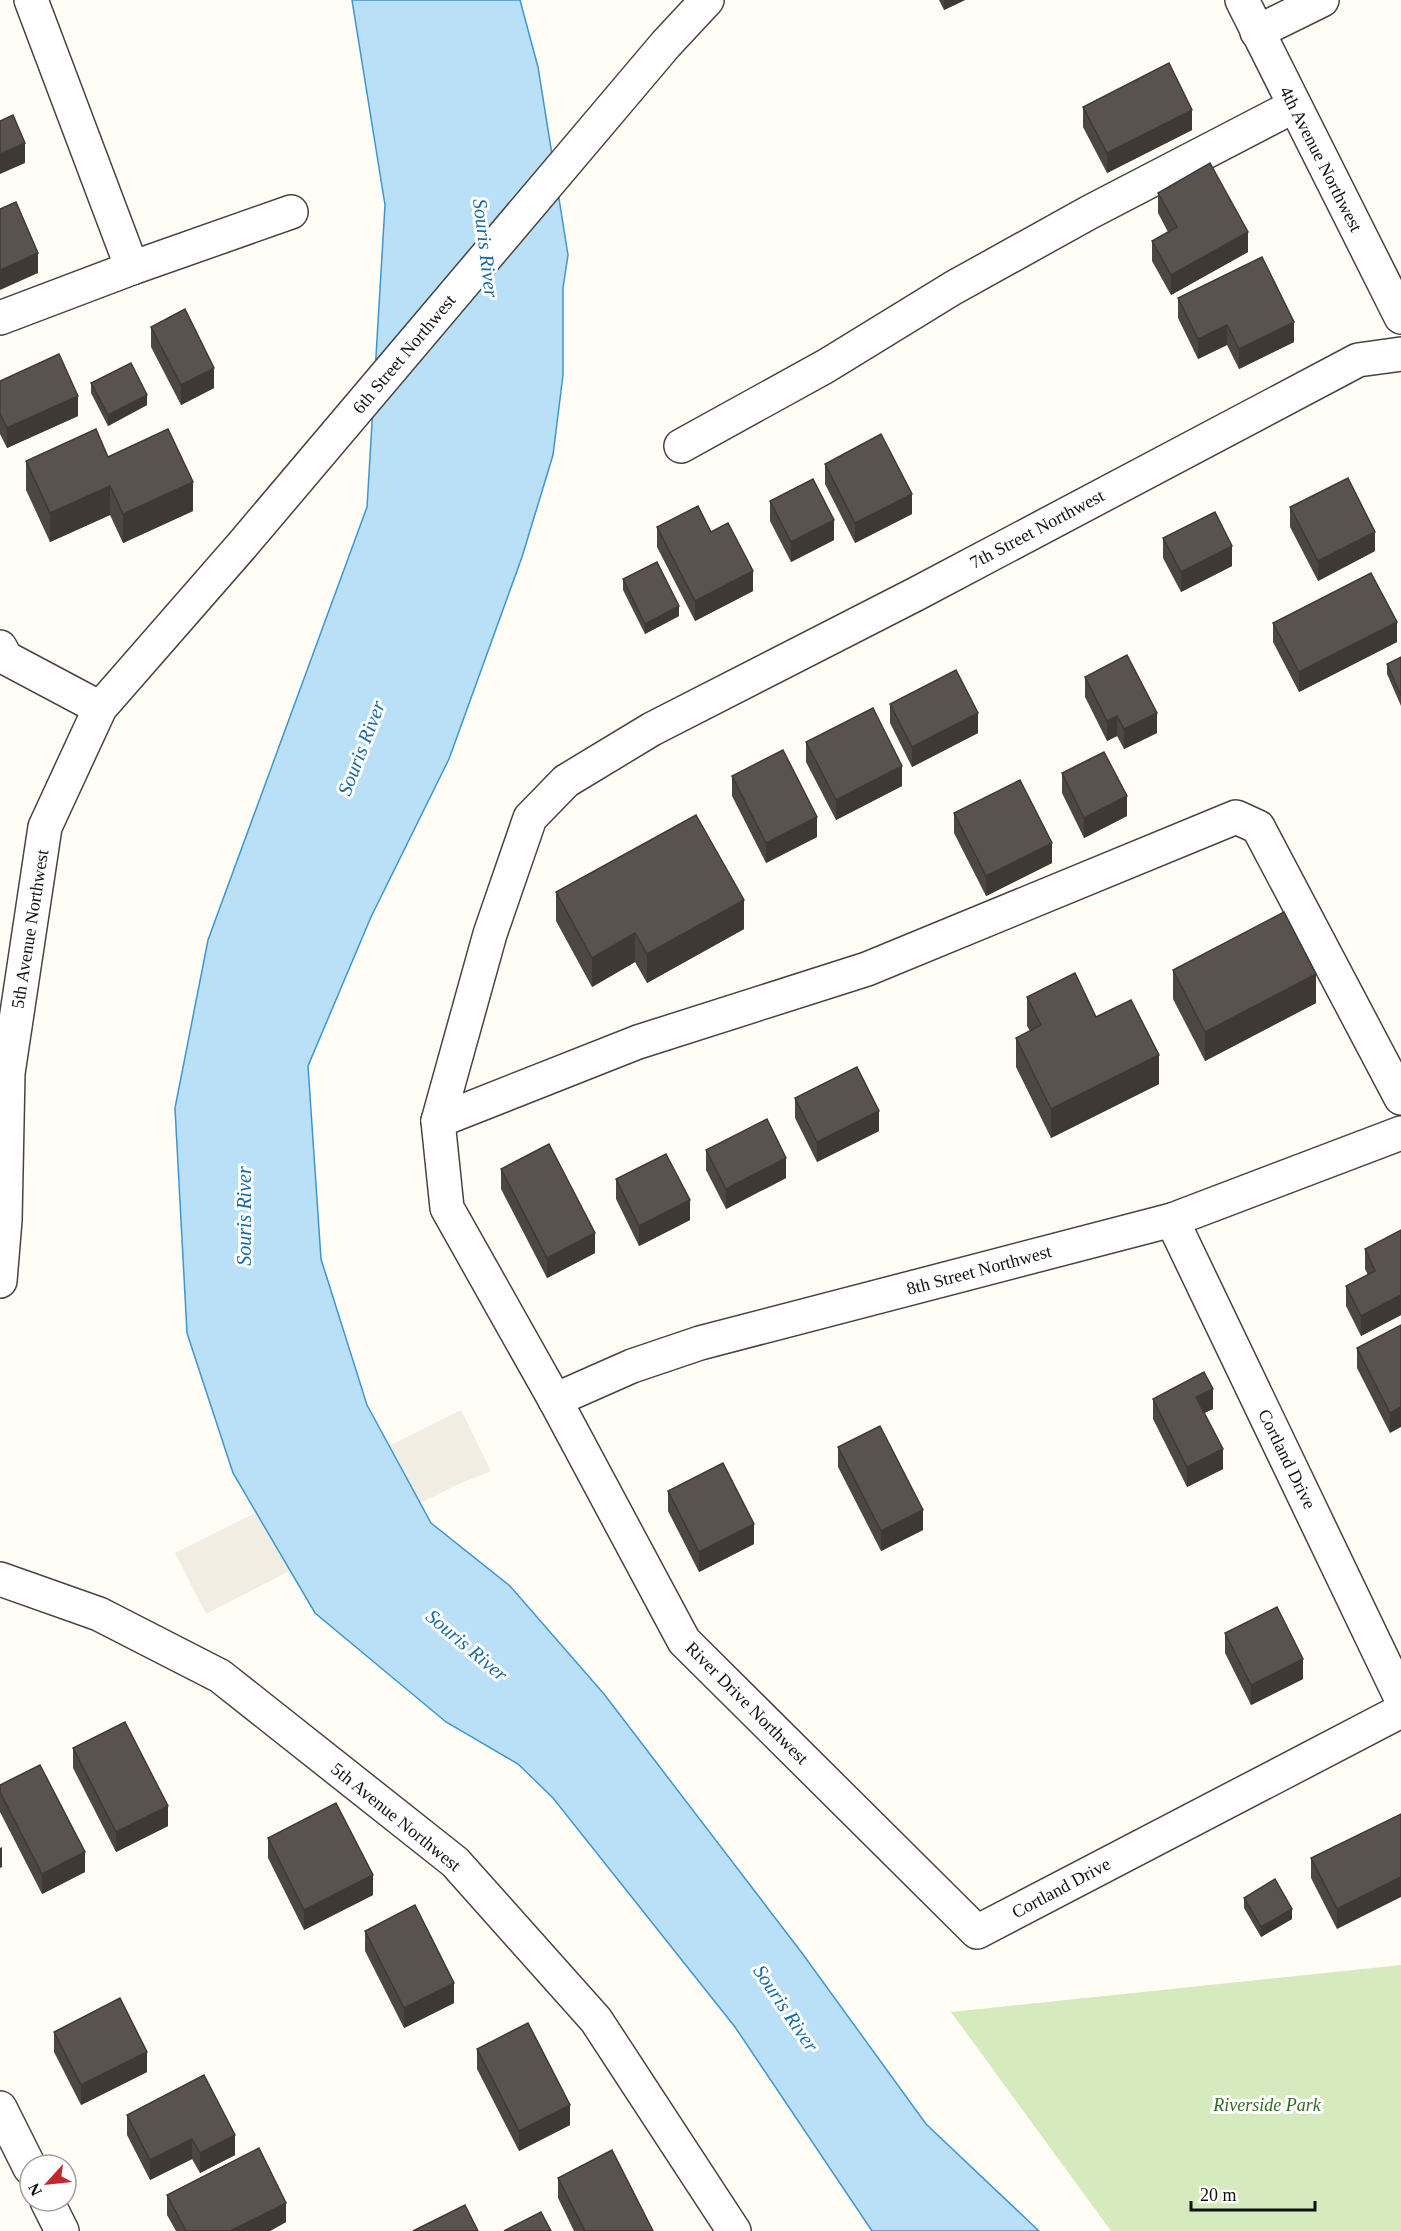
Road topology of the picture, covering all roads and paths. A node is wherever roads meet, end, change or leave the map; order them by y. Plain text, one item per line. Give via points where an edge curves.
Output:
1 (31, 0) edge
2 (707, 0) edge
3 (1242, 0) edge
4 (1322, 0) edge
5 (1257, 32) junction
6 (1294, 106) junction
7 (291, 212) dead end
8 (132, 268) junction
9 (1401, 317) edge
10 (0, 318) edge
11 (1401, 354) edge
12 (681, 446) dead end
13 (0, 647) edge
14 (100, 708) junction
15 (1401, 1098) edge
16 (438, 1121) junction
17 (1401, 1133) edge
18 (1172, 1220) junction
19 (2, 1221) edge
20 (0, 1281) edge
21 (555, 1400) junction
22 (0, 1579) edge
23 (1401, 1698) edge
24 (1401, 1711) edge
25 (977, 1932) joint
26 (0, 2108) edge
27 (22, 2153) edge
28 (53, 2213) edge
29 (62, 2231) edge
30 (734, 2231) edge

1 - 8 street
2 - 14 street, 6th Street Northwest
3 - 5 street, 4th Avenue Northwest
4 - 5 street
5 - 6 street, 4th Avenue Northwest
6 - 9 street, 4th Avenue Northwest
6 - 12 street via 1089,212
7 - 8 street
8 - 10 street
11 - 16 street, 7th Street Northwest via 1358,360 677,716 566,781 530,819 490,934
13 - 14 street via 6,658
14 - 19 street, 5th Avenue Northwest via 45,827 8,1072
15 - 16 street via 1258,827 1236,817 867,969 638,1042
16 - 21 street, River Drive Northwest via 447,1208
17 - 18 street, 8th Street Northwest
18 - 21 street, 8th Street Northwest via 700,1343 632,1366
18 - 23 street, Cortland Drive
19 - 20 street, 5th Avenue Northwest
21 - 25 street, River Drive Northwest via 684,1641
22 - 30 street, 5th Avenue Northwest via 99,1614 220,1677 455,1862 596,2020
24 - 25 street, Cortland Drive
26 - 27 street
28 - 29 street

